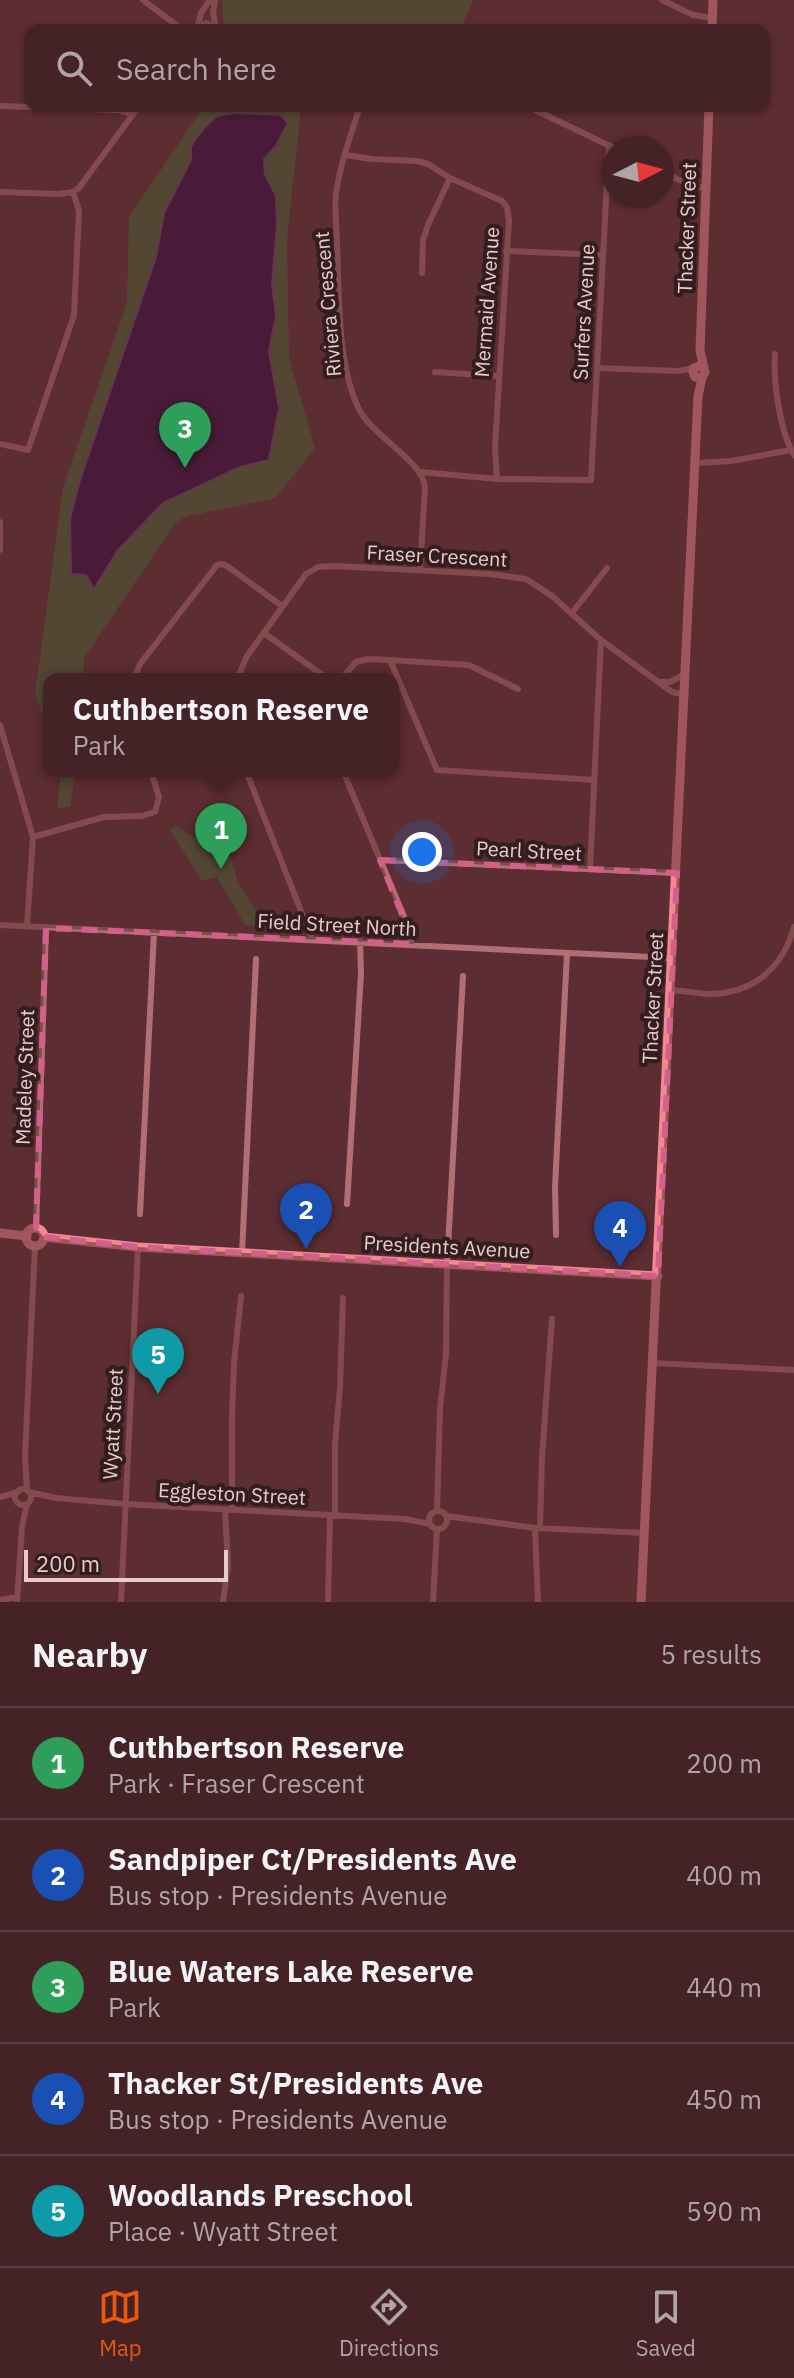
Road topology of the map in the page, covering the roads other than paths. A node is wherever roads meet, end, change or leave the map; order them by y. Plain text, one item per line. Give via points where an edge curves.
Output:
1 (143, 0) edge
2 (213, 0) edge
3 (662, 0) edge
4 (713, 0) edge
5 (713, 18) junction
6 (175, 22) joint
7 (182, 24) edge
8 (198, 24) edge
9 (216, 24) edge
10 (712, 24) edge
11 (0, 106) edge
12 (24, 107) edge
13 (124, 112) edge
14 (135, 112) edge
15 (358, 112) edge
16 (539, 112) edge
17 (709, 112) edge
18 (133, 115) junction
19 (602, 143) edge
20 (345, 155) junction
21 (450, 178) junction
22 (674, 178) edge
23 (706, 188) junction
24 (0, 192) edge
25 (73, 192) junction
26 (606, 208) edge
27 (506, 251) junction
28 (603, 255) junction
29 (422, 273) dead end
30 (775, 354) dead end
31 (597, 368) junction
32 (435, 372) dead end
33 (697, 372) junction
34 (498, 376) junction
35 (0, 444) edge
36 (793, 452) edge
37 (696, 463) junction
38 (421, 472) junction
39 (497, 479) junction
40 (0, 522) edge
41 (0, 550) edge
42 (607, 568) dead end
43 (420, 570) junction
44 (282, 606) junction
45 (572, 613) junction
46 (264, 633) junction
47 (601, 640) junction
48 (390, 660) junction
49 (136, 673) edge
50 (240, 673) edge
51 (320, 673) edge
52 (346, 673) edge
53 (396, 673) edge
54 (687, 673) junction
55 (399, 681) edge
56 (659, 682) junction
57 (518, 689) dead end
58 (686, 695) junction
59 (0, 725) edge
60 (153, 777) edge
61 (248, 777) edge
62 (345, 777) edge
63 (594, 780) junction
64 (33, 837) junction
65 (380, 860) junction
66 (590, 869) junction
67 (677, 873) junction
68 (0, 925) edge
69 (27, 926) junction
70 (794, 927) edge
71 (46, 928) junction
72 (154, 932) junction
73 (312, 939) junction
74 (360, 941) junction
75 (411, 944) junction
76 (791, 949) edge
77 (567, 953) junction
78 (672, 958) junction
79 (256, 959) dead end
80 (463, 976) dead end
81 (671, 990) junction
82 (347, 1204) dead end
83 (140, 1214) dead end
84 (36, 1228) junction
85 (0, 1233) edge
86 (556, 1235) dead end
87 (27, 1236) junction
88 (44, 1237) junction
89 (35, 1245) junction
90 (138, 1247) junction
91 (242, 1253) junction
92 (447, 1265) junction
93 (658, 1276) junction
94 (241, 1296) dead end
95 (343, 1298) dead end
96 (552, 1319) dead end
97 (653, 1363) junction
98 (794, 1370) edge
99 (23, 1491) junction
100 (0, 1498) edge
101 (56, 1498) junction
102 (18, 1502) junction
103 (29, 1502) junction
104 (125, 1504) junction
105 (229, 1510) junction
106 (332, 1516) junction
107 (433, 1517) junction
108 (446, 1520) junction
109 (22, 1527) junction
110 (537, 1528) junction
111 (437, 1529) junction
112 (645, 1533) junction
113 (0, 1600) edge
114 (17, 1600) edge
115 (121, 1602) edge
116 (223, 1602) edge
117 (328, 1602) edge
118 (433, 1602) edge
119 (538, 1602) edge
120 (641, 1602) edge

1 - 6 street
2 - 8 street
2 - 9 street
3 - 5 street
4 - 5 street
5 - 10 street
6 - 7 street
11 - 12 street
13 - 18 street
14 - 18 street
15 - 20 street, Riviera Crescent
16 - 19 street
17 - 23 street, Thacker Street
18 - 25 street
20 - 21 street, Mermaid Avenue via 417,161
20 - 38 street, Riviera Crescent via 336,196 340,310 350,383 370,426
21 - 27 street, Mermaid Avenue via 502,201 508,214
21 - 29 street via 423,240
22 - 23 street
23 - 33 street, Thacker Street
24 - 25 street
25 - 35 street via 79,211 74,315 28,450
26 - 28 street, Surfers Avenue
27 - 28 street
27 - 34 street, Mermaid Avenue
28 - 31 street, Surfers Avenue
30 - 36 street via 775,391
31 - 33 street
31 - 39 street, Surfers Avenue via 591,480
32 - 34 street
33 - 37 street, Thacker Street
34 - 39 street, Mermaid Avenue
36 - 37 street
37 - 54 street, Thacker Street
38 - 39 street
38 - 43 street via 425,488
40 - 41 street
42 - 45 street
43 - 44 street, Fraser Crescent via 318,567 306,574
43 - 45 street, Fraser Crescent via 526,579
44 - 46 street, Fraser Crescent
44 - 49 street via 227,566 217,565
45 - 47 street, Fraser Crescent
46 - 50 street, Fraser Crescent
46 - 51 street
47 - 56 street, Fraser Crescent
47 - 63 street
48 - 52 street via 356,662
48 - 53 street
48 - 57 street via 469,665
54 - 56 street
54 - 58 street, Thacker Street
55 - 63 street via 437,770
56 - 58 street, Fraser Crescent
58 - 67 street, Thacker Street
59 - 64 street
60 - 64 street via 159,797 155,812 104,817
61 - 73 street
62 - 65 street
63 - 66 street
64 - 69 street
65 - 66 street, Pearl Street
65 - 75 street
66 - 67 street, Pearl Street
67 - 78 street, Thacker Street
68 - 69 street, Field Street North
69 - 71 street, Field Street North
70 - 76 street
71 - 72 street, Field Street North
71 - 84 street, Madeley Street
72 - 73 street, Field Street North
72 - 83 street
73 - 74 street, Field Street North
74 - 75 street, Field Street North
74 - 82 street
75 - 77 street, Field Street North
76 - 81 street via 774,968 743,988 708,994
77 - 78 street, Field Street North
77 - 86 street
78 - 81 street, Thacker Street
79 - 91 street
80 - 92 street
81 - 93 street, Thacker Street
84 - 87 street
84 - 88 street
85 - 87 street
87 - 89 street
88 - 89 street
88 - 90 street, Presidents Avenue
89 - 99 street
90 - 91 street, Presidents Avenue
90 - 104 street, Wyatt Street
91 - 92 street, Presidents Avenue
92 - 93 street, Presidents Avenue
92 - 107 street
93 - 97 street, Thacker Street
94 - 105 street
95 - 106 street
96 - 110 street
97 - 98 street
97 - 112 street, Thacker Street
99 - 100 street, Eggleston Street
99 - 101 street, Eggleston Street
99 - 102 street
99 - 103 street
100 - 102 street, Eggleston Street
101 - 103 street, Eggleston Street
101 - 104 street, Eggleston Street
102 - 103 street, Eggleston Street
102 - 109 street
103 - 109 street
104 - 105 street, Eggleston Street
104 - 115 street, Wyatt Street
105 - 106 street, Eggleston Street
105 - 116 street
106 - 107 street, Eggleston Street
106 - 117 street
107 - 108 street
107 - 111 street
108 - 110 street
108 - 111 street
109 - 114 street
110 - 112 street
110 - 119 street
111 - 118 street
112 - 120 street, Thacker Street
113 - 114 street

